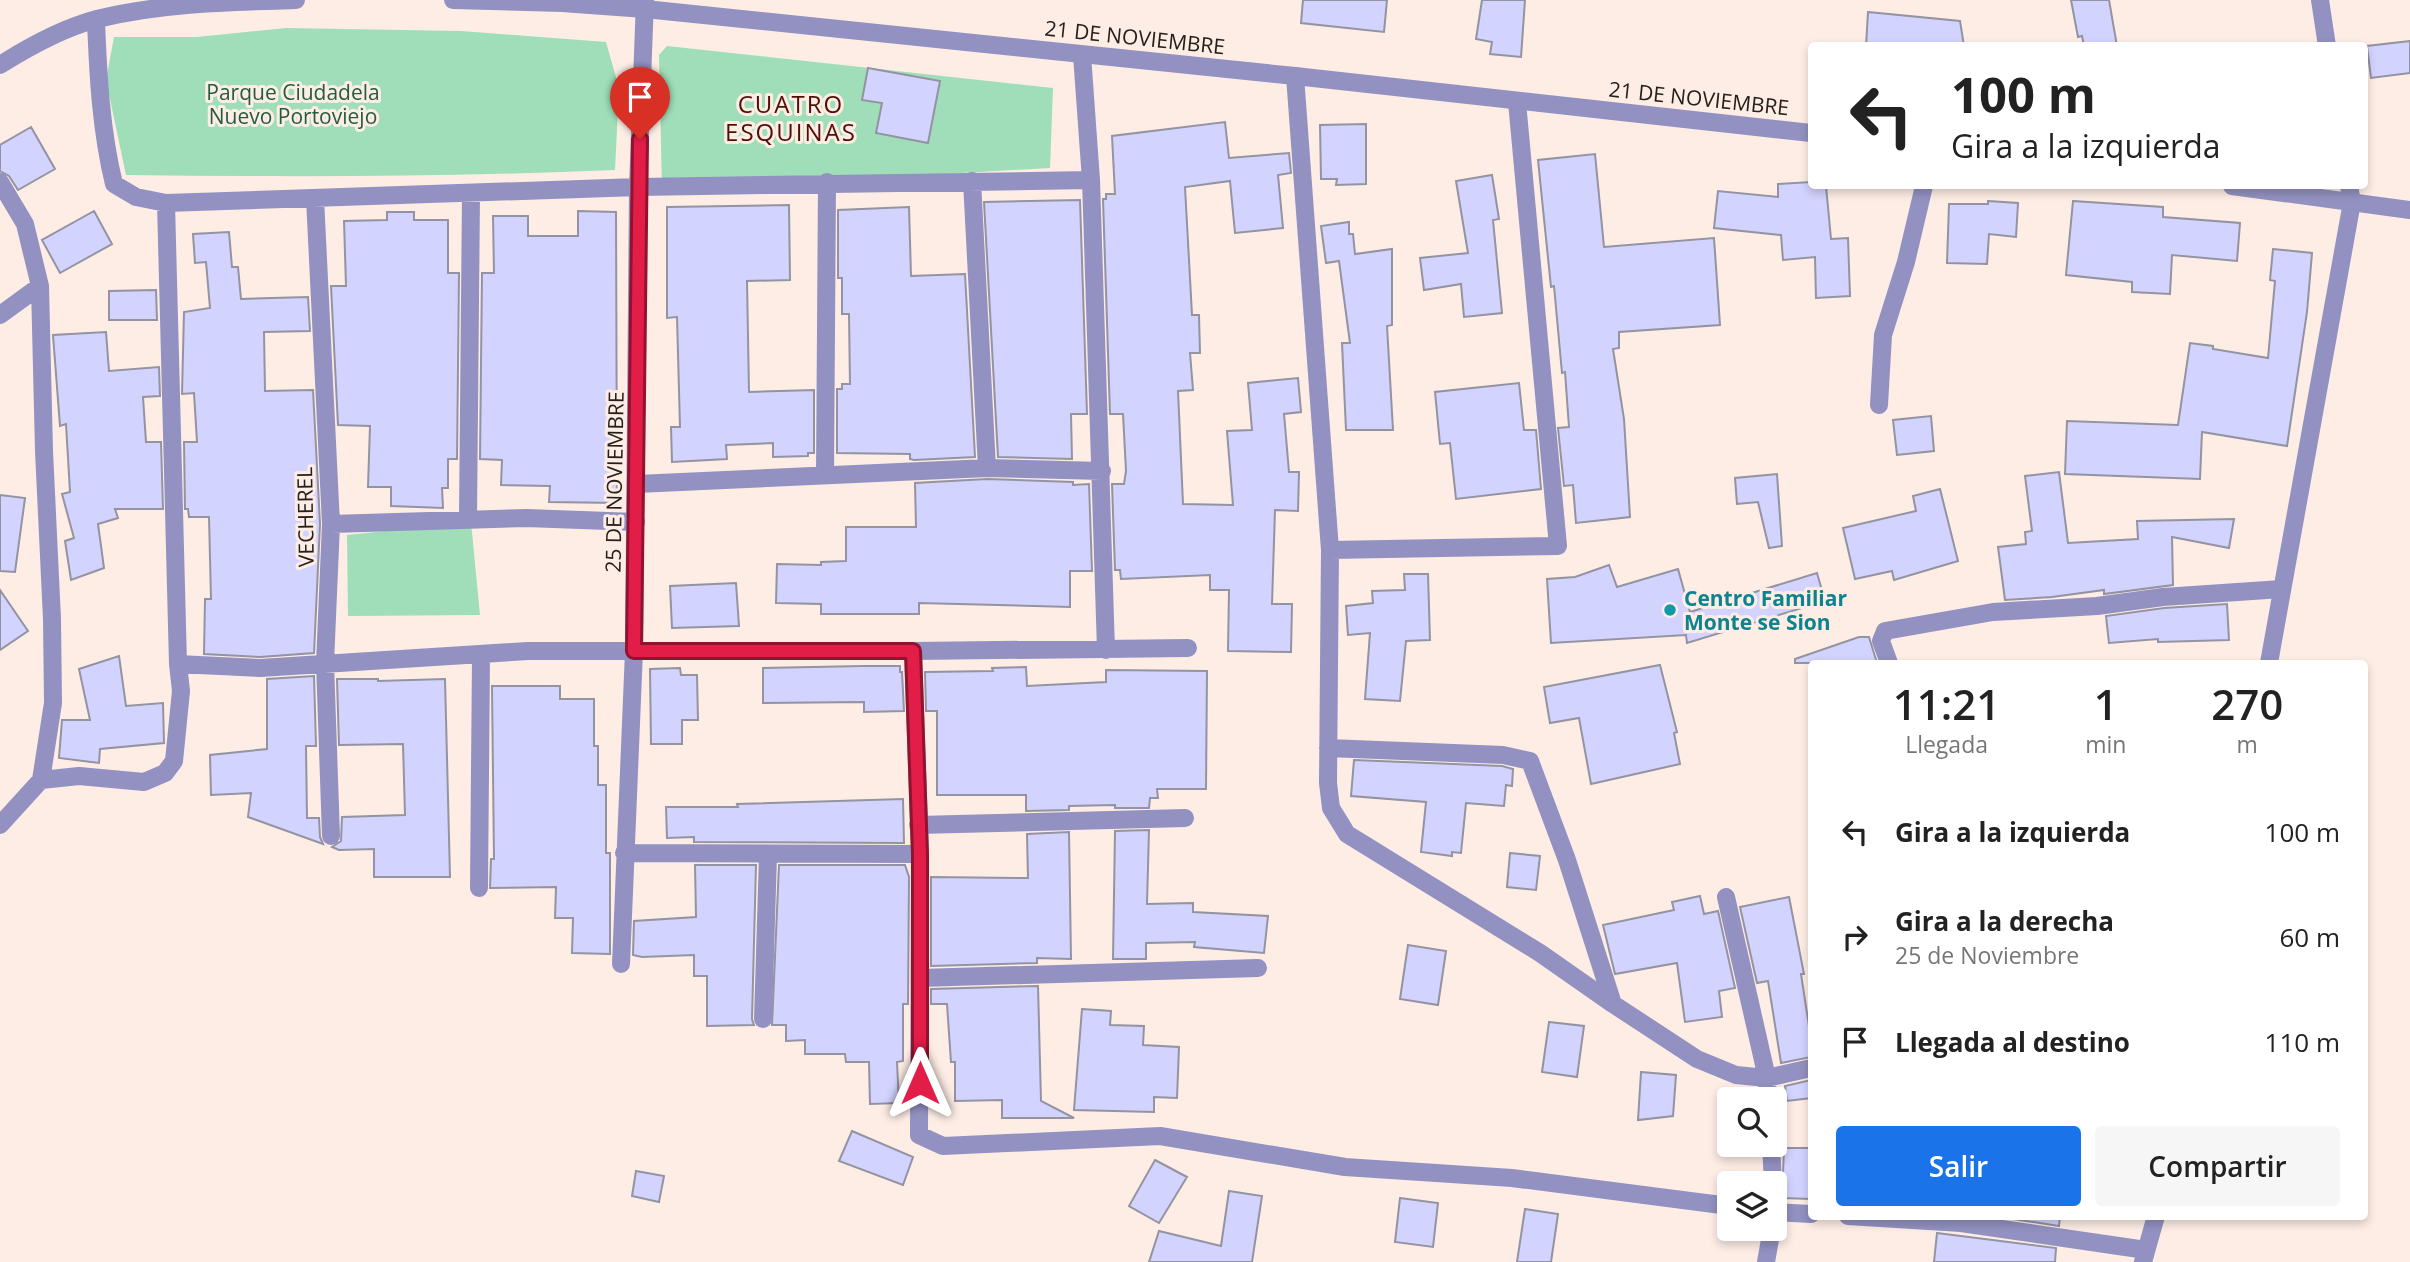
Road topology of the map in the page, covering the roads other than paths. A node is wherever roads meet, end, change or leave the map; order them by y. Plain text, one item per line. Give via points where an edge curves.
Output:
1 (296, 0) edge
2 (453, 0) edge
3 (2320, 0) edge
4 (645, 5) edge
5 (96, 20) junction
6 (2326, 42) edge
7 (1082, 55) junction
8 (0, 65) edge
9 (1295, 76) junction
10 (1517, 102) junction
11 (1808, 133) edge
12 (1091, 180) junction
13 (972, 181) junction
14 (0, 182) edge
15 (827, 182) junction
16 (638, 187) junction
17 (1923, 189) edge
18 (2276, 189) edge
19 (471, 194) junction
20 (2350, 194) edge
21 (315, 198) junction
22 (166, 203) junction
23 (2410, 210) edge
24 (40, 286) junction
25 (0, 315) edge
26 (1879, 405) dead end
27 (987, 468) junction
28 (1101, 471) junction
29 (825, 475) junction
30 (637, 484) junction
31 (468, 518) junction
32 (636, 522) junction
33 (331, 524) junction
34 (1330, 550) junction
35 (2283, 589) junction
36 (1188, 648) dead end
37 (1106, 650) junction
38 (634, 651) junction
39 (913, 651) junction
40 (481, 655) junction
41 (1888, 660) edge
42 (2270, 660) edge
43 (326, 663) junction
44 (178, 664) junction
45 (1328, 748) junction
46 (41, 780) junction
47 (1185, 818) dead end
48 (0, 825) edge
49 (918, 825) junction
50 (331, 836) dead end
51 (624, 853) junction
52 (920, 854) junction
53 (768, 855) junction
54 (479, 888) dead end
55 (1726, 897) dead end
56 (621, 964) dead end
57 (1258, 968) dead end
58 (920, 978) junction
59 (1612, 1004) junction
60 (763, 1019) dead end
61 (1808, 1069) edge
62 (1767, 1078) junction
63 (1767, 1087) edge
64 (1717, 1204) edge
65 (1787, 1213) edge
66 (1808, 1214) edge
67 (1913, 1220) edge
68 (2155, 1220) edge
69 (1770, 1241) edge
70 (2144, 1256) edge
71 (1766, 1262) edge

1 - 5 street via 144,9
2 - 4 street, 21 DE NOVIEMBRE
3 - 6 street
4 - 7 street, 21 DE NOVIEMBRE
4 - 16 street, 25 DE NOVIEMBRE
5 - 8 street via 60,32
5 - 22 street via 98,74 114,184 136,197
7 - 9 street, 21 DE NOVIEMBRE
7 - 12 street
9 - 10 street, 21 DE NOVIEMBRE
9 - 34 street
10 - 11 street, 21 DE NOVIEMBRE
10 - 34 street via 1558,546
12 - 13 street
12 - 28 street
13 - 15 street
13 - 27 street
14 - 24 street via 25,224
15 - 16 street
15 - 29 street
16 - 19 street
16 - 30 street, 25 DE NOVIEMBRE
17 - 26 street via 1883,335
18 - 20 street
19 - 21 street
19 - 31 street
20 - 23 street
20 - 35 street
21 - 22 street
21 - 33 street, VECHEREL
22 - 44 street
24 - 25 street
24 - 46 street via 53,703
27 - 28 street
27 - 29 street
28 - 37 street
29 - 30 street
30 - 32 street, 25 DE NOVIEMBRE
31 - 32 street
31 - 33 street
32 - 38 street, 25 DE NOVIEMBRE
33 - 43 street, VECHEREL
34 - 45 street
35 - 41 street via 1993,612 1885,631 1881,641
35 - 42 street
36 - 37 street
37 - 39 street
38 - 39 street
38 - 40 street
38 - 51 street, 25 DE NOVIEMBRE
39 - 49 street
40 - 43 street
40 - 54 street
43 - 44 street via 260,668
43 - 50 street, VECHEREL
44 - 46 street via 181,691 174,761 165,773 144,782 79,776
45 - 59 street via 1331,808 1347,834 1540,953
45 - 59 street via 1503,755 1530,761
46 - 48 street
47 - 49 street
49 - 52 street
51 - 53 street
51 - 56 street, 25 DE NOVIEMBRE
52 - 53 street
52 - 58 street
53 - 60 street
55 - 62 street
57 - 58 street
58 - 64 street via 919,1135 943,1146 1160,1136 1345,1167 1512,1178
59 - 62 street via 1697,1059 1736,1075
61 - 62 street
62 - 63 street
65 - 66 street
67 - 70 street via 1961,1223
68 - 70 street
69 - 71 street

